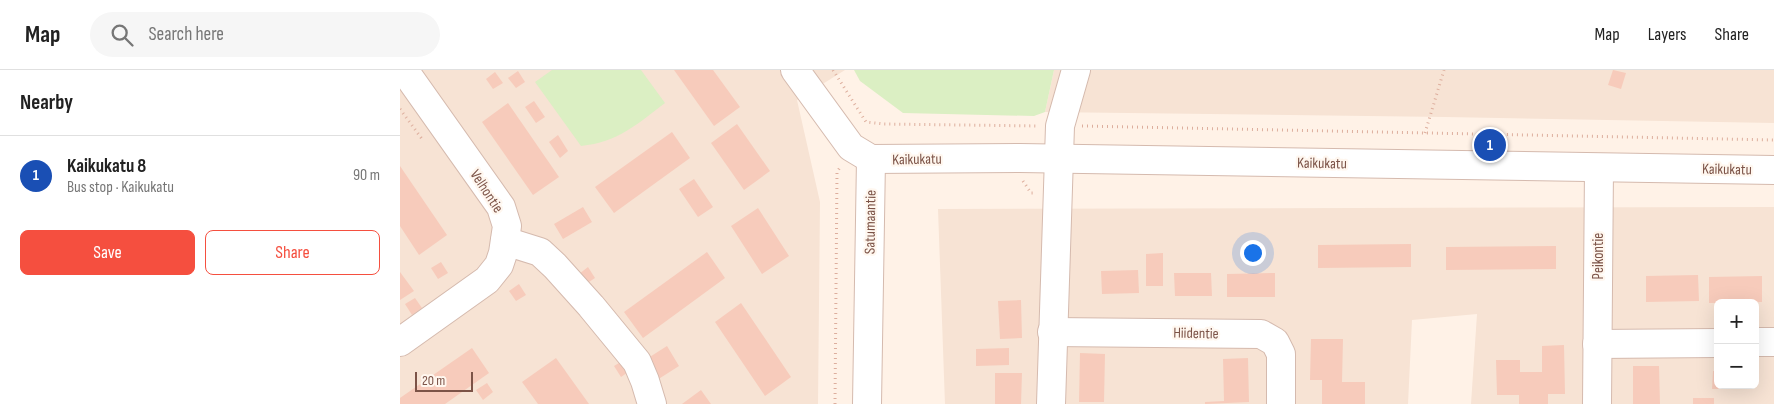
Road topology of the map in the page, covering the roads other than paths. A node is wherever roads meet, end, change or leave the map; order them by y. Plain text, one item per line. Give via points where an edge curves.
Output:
1 (404, 70) edge
2 (795, 70) edge
3 (1076, 70) edge
4 (861, 153) junction
5 (1059, 159) junction
6 (1599, 168) junction
7 (1774, 170) edge
8 (505, 241) junction
9 (1052, 332) junction
10 (400, 342) edge
11 (1714, 342) edge
12 (1759, 342) edge
13 (1774, 342) edge
14 (1597, 344) junction
15 (652, 404) edge
16 (867, 404) edge
17 (1051, 404) edge
18 (1280, 404) edge
19 (1597, 404) edge

1 - 8 street, Velhontie via 501,207 507,226
2 - 4 street
3 - 5 street via 1060,126
4 - 5 street, Kaikukatu
4 - 16 street, Satumaantie
5 - 6 street, Kaikukatu
5 - 9 street
6 - 7 street, Kaikukatu
6 - 14 street, Peikontie
8 - 10 street, Velhontie via 499,266 487,280
8 - 15 street via 540,252 591,306 636,362
9 - 17 street
9 - 18 street, Hiidentie via 1261,334 1275,342 1281,354
11 - 14 street
12 - 13 street
14 - 19 street, Peikontie

